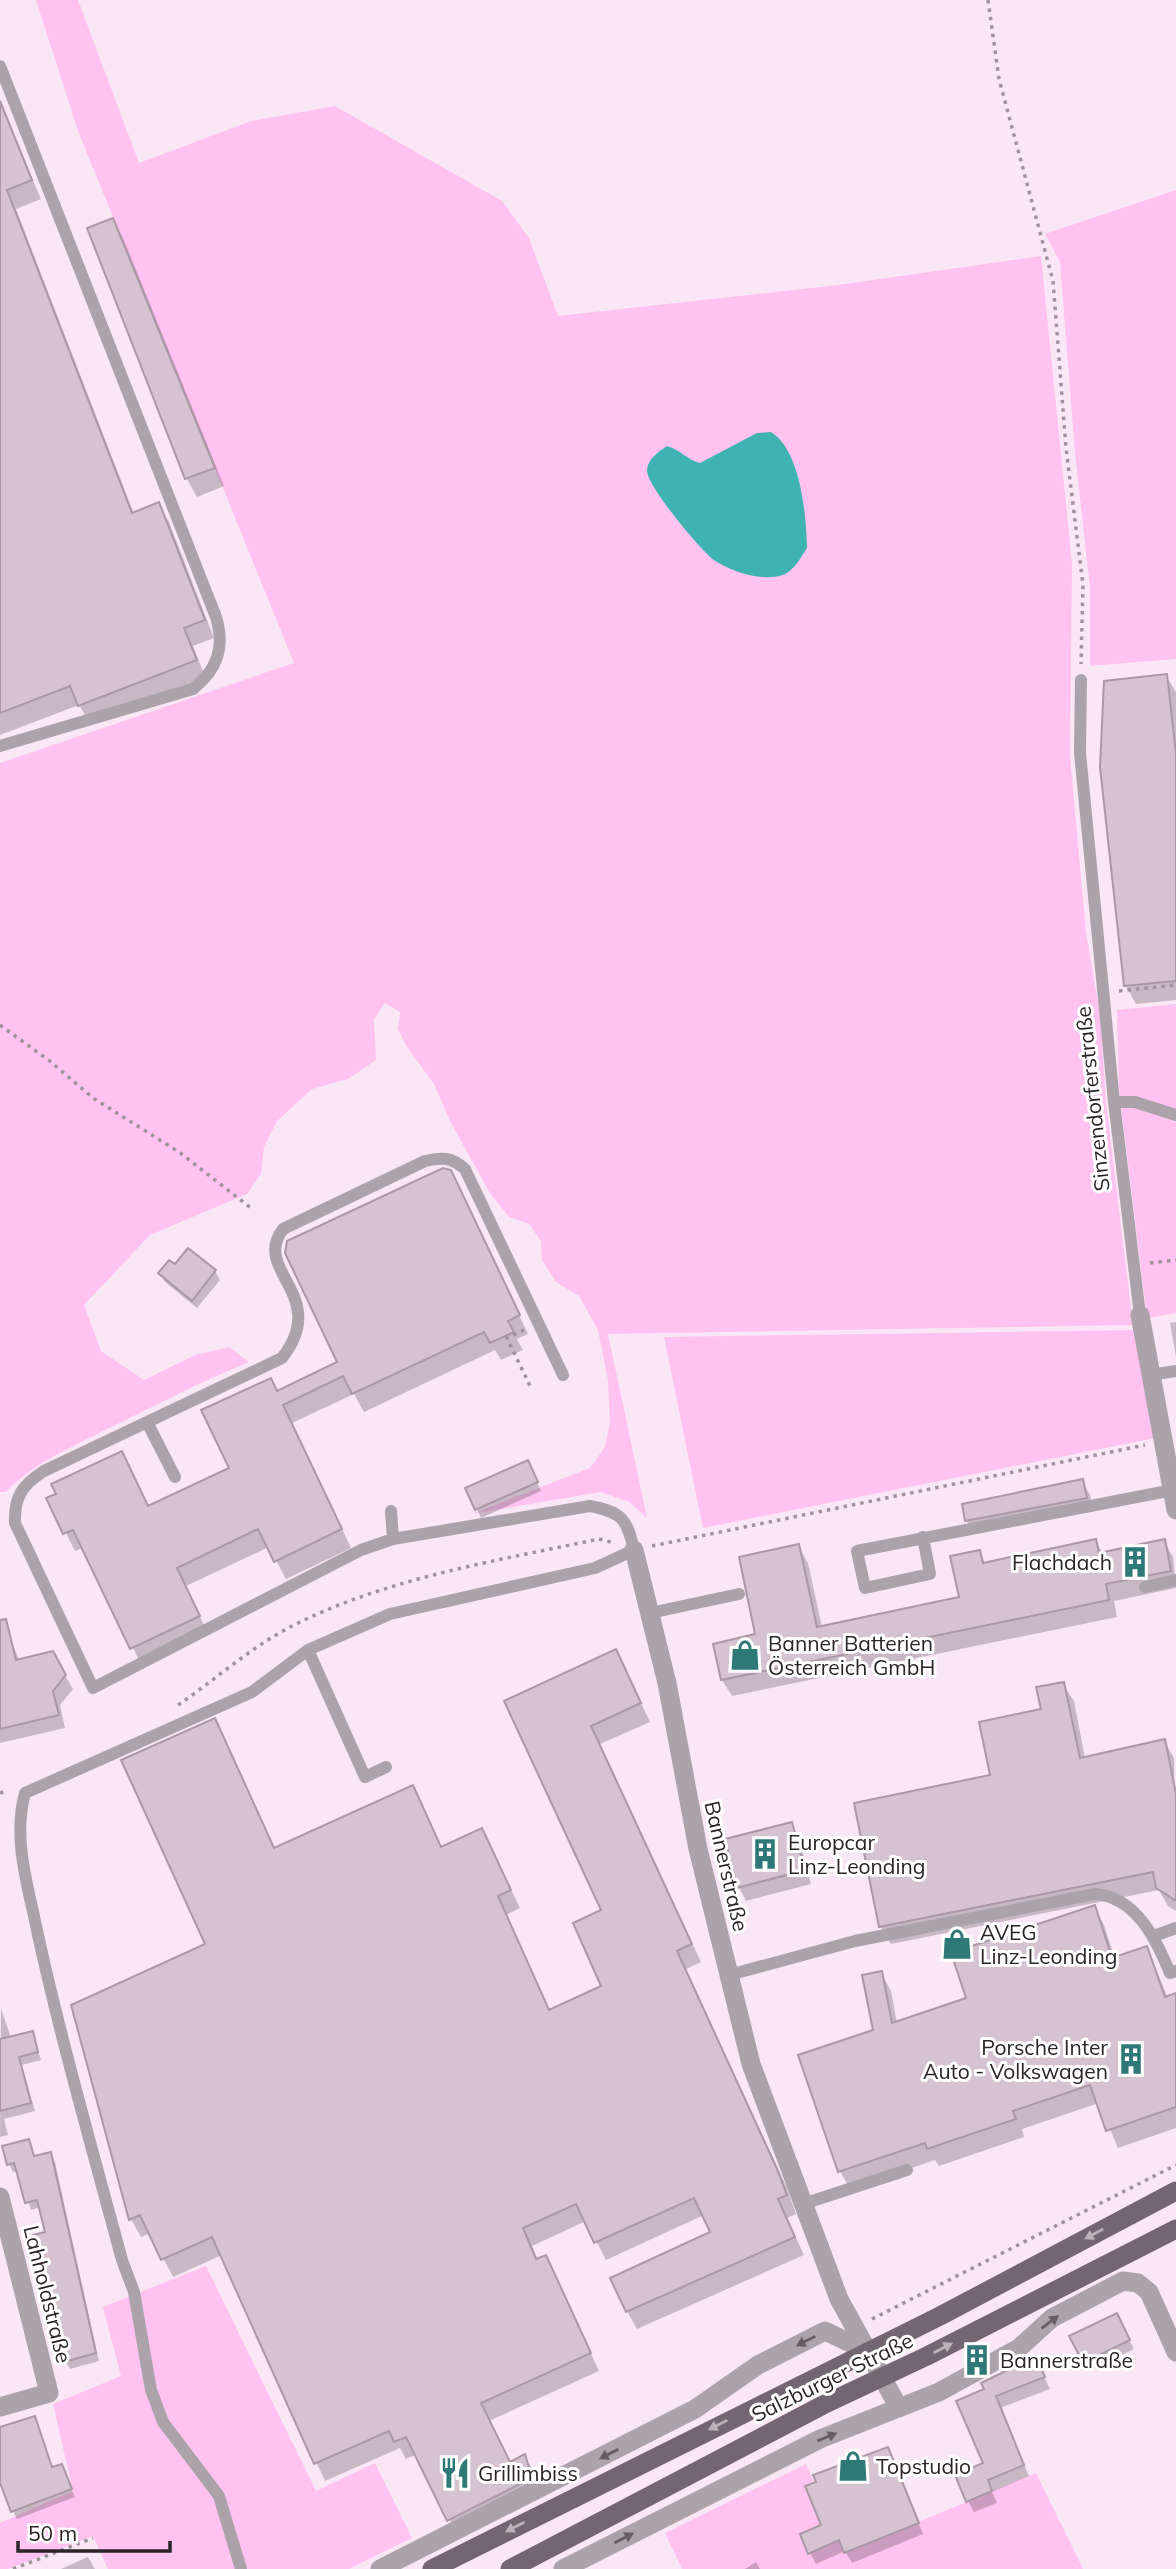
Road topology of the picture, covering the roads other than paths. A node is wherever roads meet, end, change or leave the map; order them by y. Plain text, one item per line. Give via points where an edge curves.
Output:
1 (0, 66) edge
2 (1080, 680) road end
3 (0, 746) edge
4 (1114, 1101) junction
5 (1176, 1115) edge
6 (1140, 1315) joint
7 (1176, 1371) edge
8 (563, 1375) dead end
9 (1151, 1375) junction
10 (147, 1422) junction
11 (1170, 1440) edge
12 (175, 1478) dead end
13 (1172, 1490) junction
14 (1176, 1510) edge
15 (391, 1511) dead end
16 (923, 1537) junction
17 (393, 1539) junction
18 (634, 1550) junction
19 (1176, 1580) edge
20 (1145, 1587) dead end
21 (739, 1594) dead end
22 (650, 1613) junction
23 (308, 1650) junction
24 (386, 1767) dead end
25 (1176, 1928) edge
26 (1154, 1936) junction
27 (1176, 1971) edge
28 (729, 1975) junction
29 (907, 2170) dead end
30 (1176, 2190) edge
31 (0, 2197) edge
32 (803, 2204) junction
33 (1176, 2229) edge
34 (867, 2351) junction
35 (1176, 2353) edge
36 (881, 2377) junction
37 (0, 2407) edge
38 (899, 2408) junction
39 (242, 2569) edge
40 (380, 2569) edge
41 (432, 2569) edge
42 (510, 2569) edge
43 (563, 2569) edge

1 - 3 lane via 216,617 221,641 211,671 192,689
2 - 4 lane, Sinzendorferstraße via 1080,754
4 - 5 lane via 1135,1102
4 - 6 lane, Sinzendorferstraße
6 - 9 street, Sinzendorferstraße
7 - 9 lane
8 - 10 lane via 466,1169 454,1159 441,1157 283,1229 274,1250 299,1307 293,1343 282,1358
9 - 11 street, Sinzendorferstraße
10 - 12 lane
10 - 17 lane via 44,1471 24,1483 17,1496 15,1523 93,1688 360,1550
11 - 13 street, Sinzendorferstraße
13 - 14 street, Sinzendorferstraße
13 - 16 lane
15 - 17 lane
16 - 16 lane via 930,1574 865,1588 857,1551
17 - 18 lane via 590,1506 620,1515
18 - 22 street, Bannerstraße
18 - 23 lane via 595,1568 390,1614
19 - 20 lane
21 - 22 lane
22 - 28 street, Bannerstraße
23 - 24 lane via 365,1777
23 - 39 lane via 252,1692 25,1793 19,1815 22,1856 52,1998 134,2292 151,2390 163,2421 219,2496
25 - 26 lane
26 - 27 lane via 1170,1973
26 - 28 lane via 1125,1904 1111,1895 1095,1894 855,1941
28 - 32 street, Bannerstraße via 751,2064
29 - 32 lane
30 -> 34 main road, Salzburger Straße
31 - 37 street, Lahholdstraße via 49,2393
32 - 34 street, Bannerstraße via 839,2299
36 -> 33 main road, Salzburger Straße
34 - 36 street, Bannerstraße
34 -> 40 street, Salzburger Straße via 825,2331 758,2365 695,2409
34 -> 41 main road, Salzburger Straße
38 -> 35 street via 939,2392 1019,2348 1052,2318 1123,2281 1138,2283 1149,2292
36 - 38 street, Bannerstraße
36 - 42 main road, Salzburger Straße
43 -> 38 street via 820,2440

